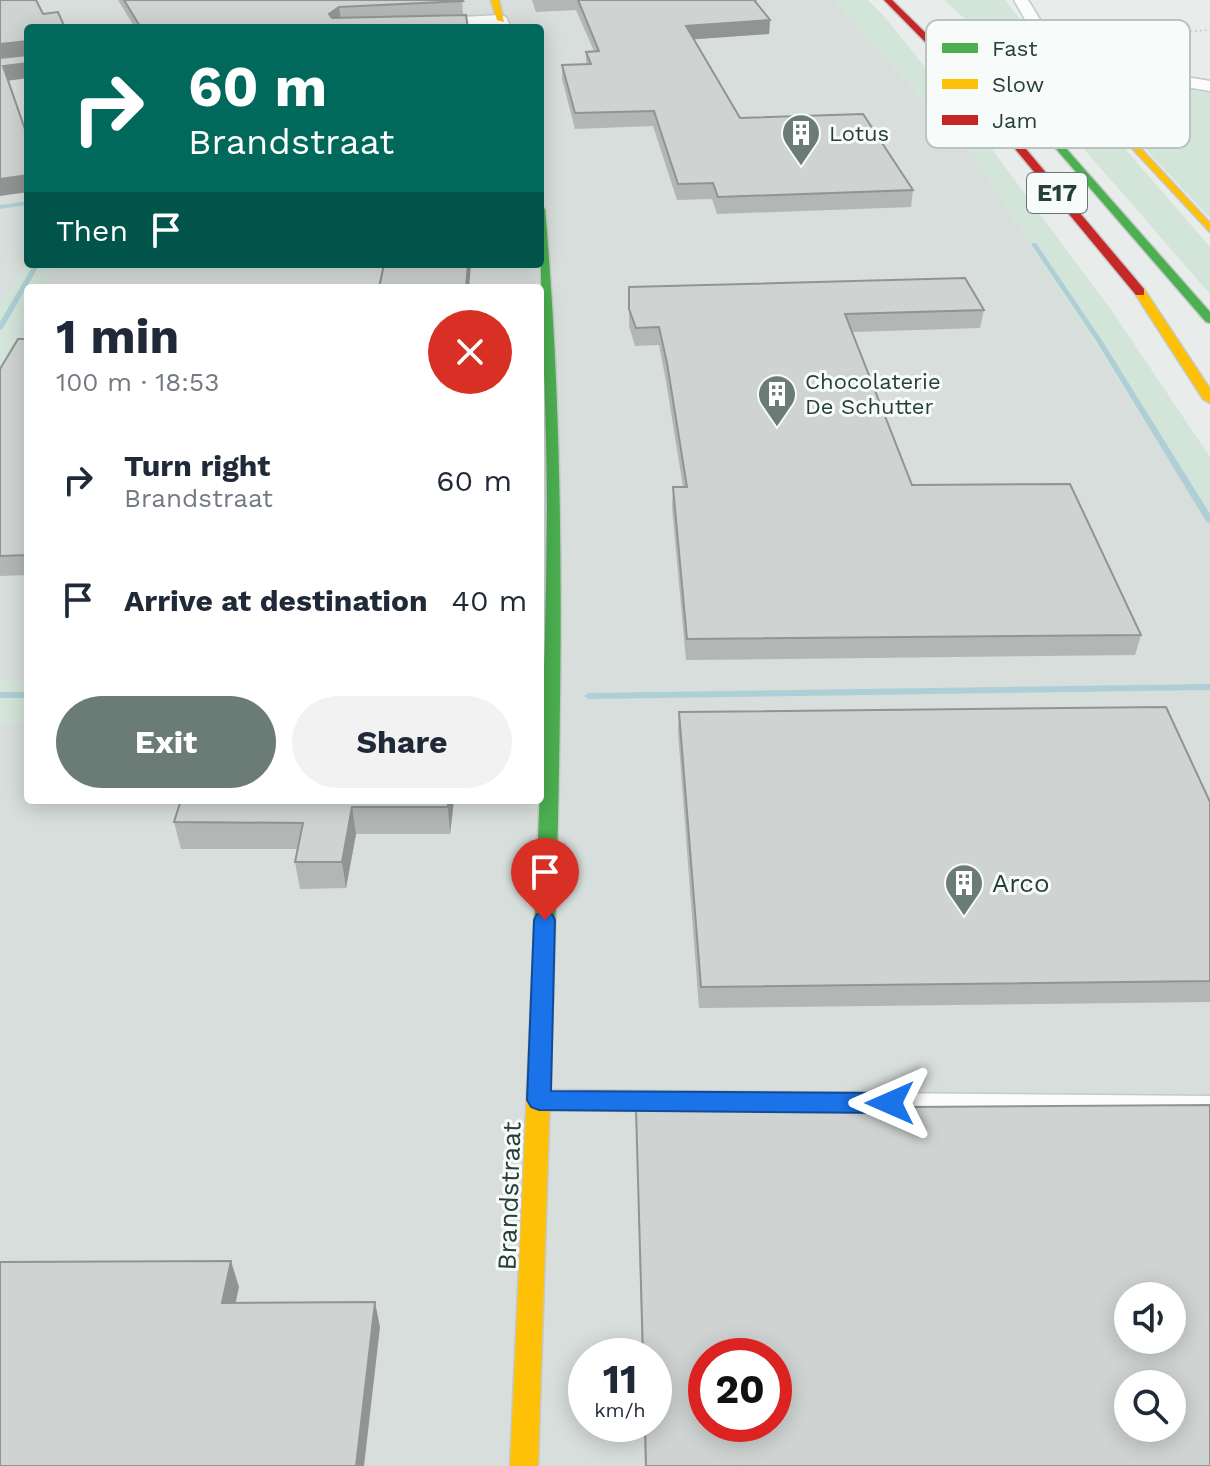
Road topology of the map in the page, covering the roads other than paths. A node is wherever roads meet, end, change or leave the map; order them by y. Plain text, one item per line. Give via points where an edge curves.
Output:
1 (495, 0) edge
2 (888, 0) edge
3 (1021, 0) edge
4 (1035, 20) edge
5 (502, 24) edge
6 (926, 38) edge
7 (1190, 82) edge
8 (1210, 86) edge
9 (1020, 148) edge
10 (1060, 148) edge
11 (1135, 148) edge
12 (1210, 229) edge
13 (544, 244) edge
14 (1210, 319) edge
15 (1210, 399) edge
16 (539, 1100) junction
17 (1210, 1106) edge
18 (524, 1466) edge

1 - 5 main road
2 - 6 main road, E17
3 - 4 street
7 - 8 street
9 - 15 main road, E17 via 1144,297
10 - 14 main road, E17
11 - 12 main road
13 - 16 main road, Brandstraat via 555,434 554,649
16 - 17 lane
16 - 18 main road, Brandstraat

